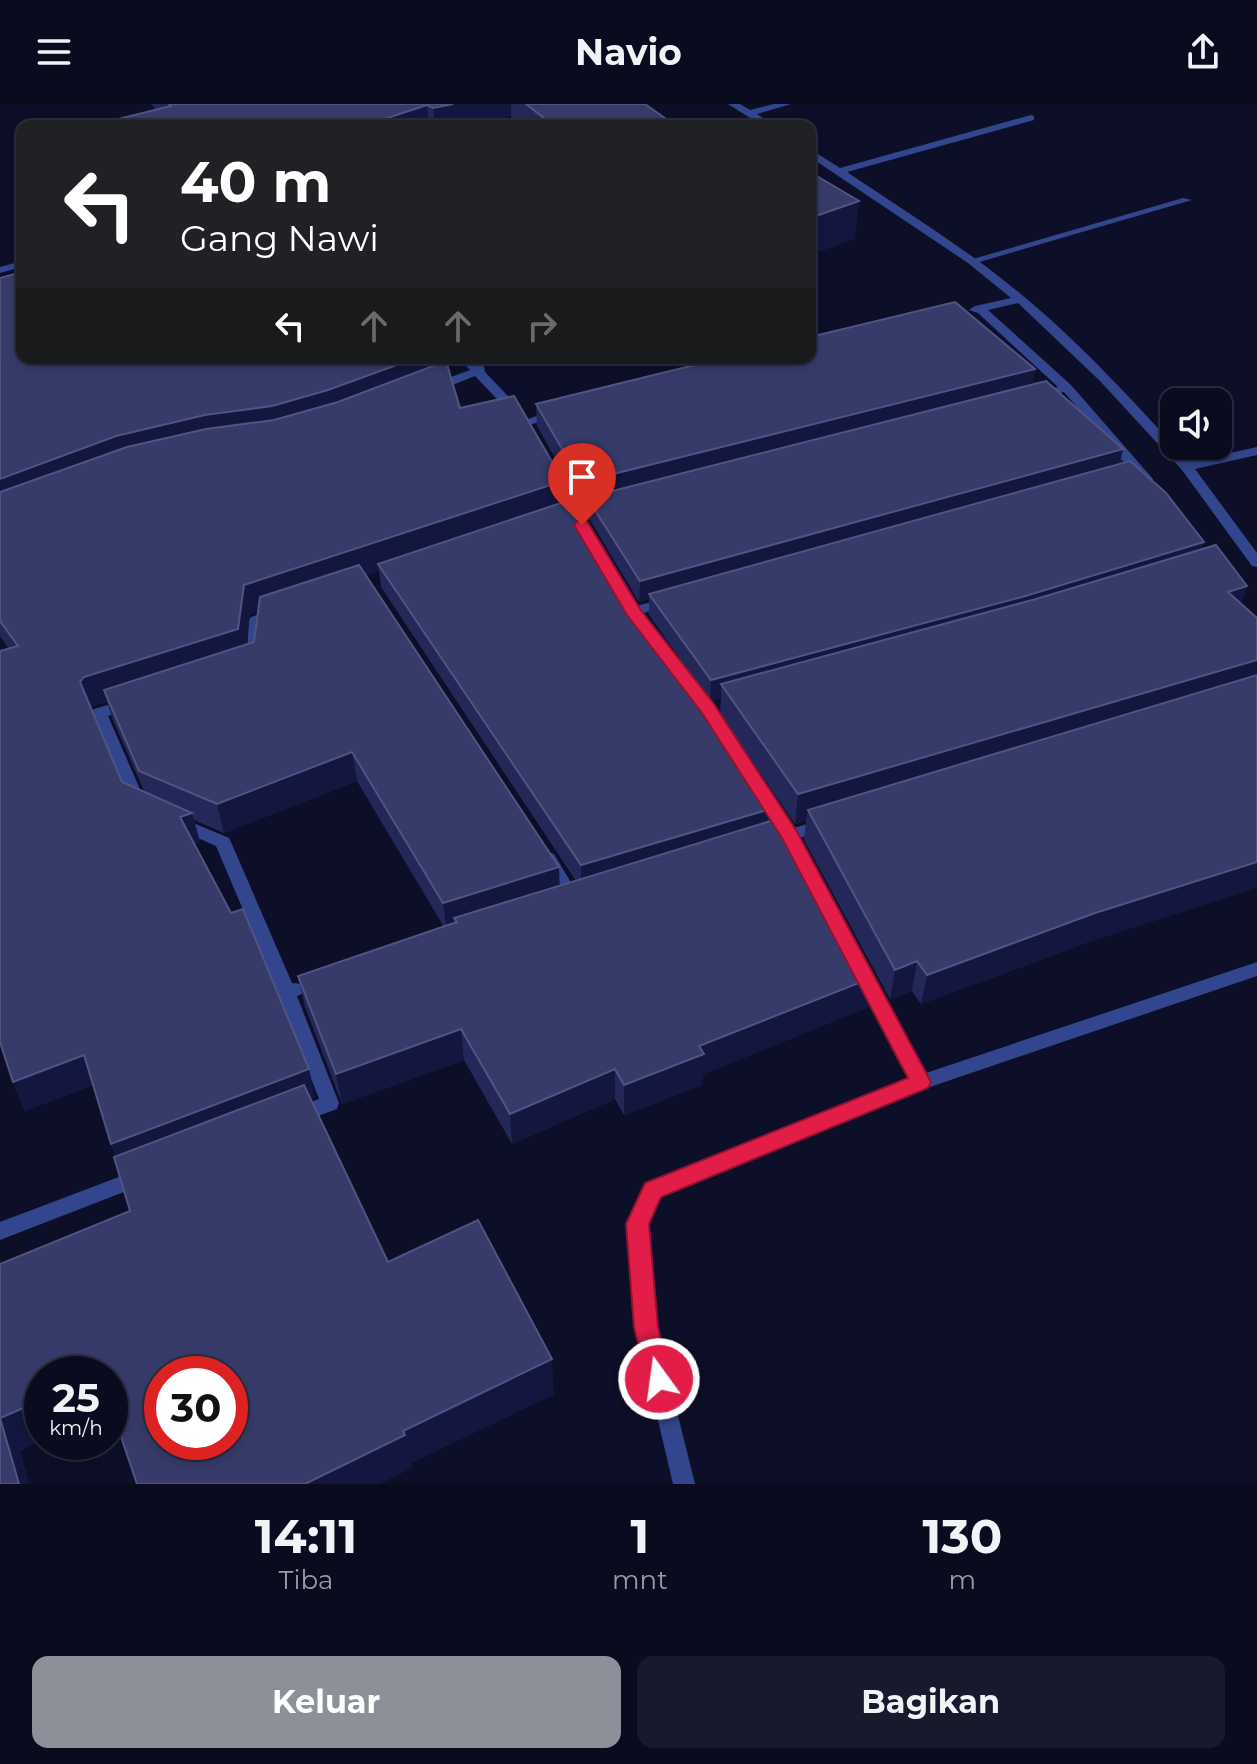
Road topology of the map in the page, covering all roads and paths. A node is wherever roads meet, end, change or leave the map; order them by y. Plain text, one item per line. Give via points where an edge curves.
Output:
1 (733, 104) edge
2 (786, 104) edge
3 (750, 113) junction
4 (539, 114) edge
5 (1031, 118) dead end
6 (517, 120) edge
7 (761, 120) edge
8 (816, 156) edge
9 (839, 171) junction
10 (1187, 200) dead end
11 (972, 261) junction
12 (1020, 299) junction
13 (979, 308) junction
14 (964, 312) edge
15 (472, 364) edge
16 (480, 370) junction
17 (1067, 388) junction
18 (423, 392) edge
19 (1022, 400) edge
20 (570, 410) edge
21 (525, 422) junction
22 (532, 435) edge
23 (1257, 451) edge
24 (547, 461) edge
25 (1187, 467) junction
26 (1157, 493) edge
27 (576, 513) edge
28 (1257, 563) edge
29 (679, 598) edge
30 (634, 611) edge
31 (285, 612) edge
32 (239, 668) edge
33 (680, 672) edge
34 (141, 700) edge
35 (733, 746) edge
36 (851, 816) edge
37 (759, 844) edge
38 (541, 847) edge
39 (576, 900) edge
40 (855, 959) edge
41 (1257, 969) edge
42 (318, 982) edge
43 (287, 992) junction
44 (921, 1082) junction
45 (273, 1126) edge
46 (158, 1170) edge
47 (0, 1231) edge
48 (684, 1484) edge

1 - 3 street
2 - 3 street
3 - 7 street
4 - 6 street
5 - 9 street
8 - 9 street
9 - 11 street
10 - 11 street
11 - 12 street
12 - 13 street
12 - 25 street
13 - 14 street
13 - 17 street
15 - 16 street
16 - 18 street
16 - 21 street
17 - 19 street
17 - 26 street via 1132,472
20 - 21 street
21 - 22 street
23 - 25 street
24 - 27 street
25 - 28 street
29 - 30 street
31 - 32 street via 256,620 254,664
33 - 35 street via 716,706
34 - 43 street via 99,713 139,806 223,842
36 - 37 street
38 - 39 street
40 - 44 street
41 - 44 street
42 - 43 street
43 - 45 street via 330,1103
44 - 48 street via 653,1190 637,1224 646,1327
46 - 47 street

